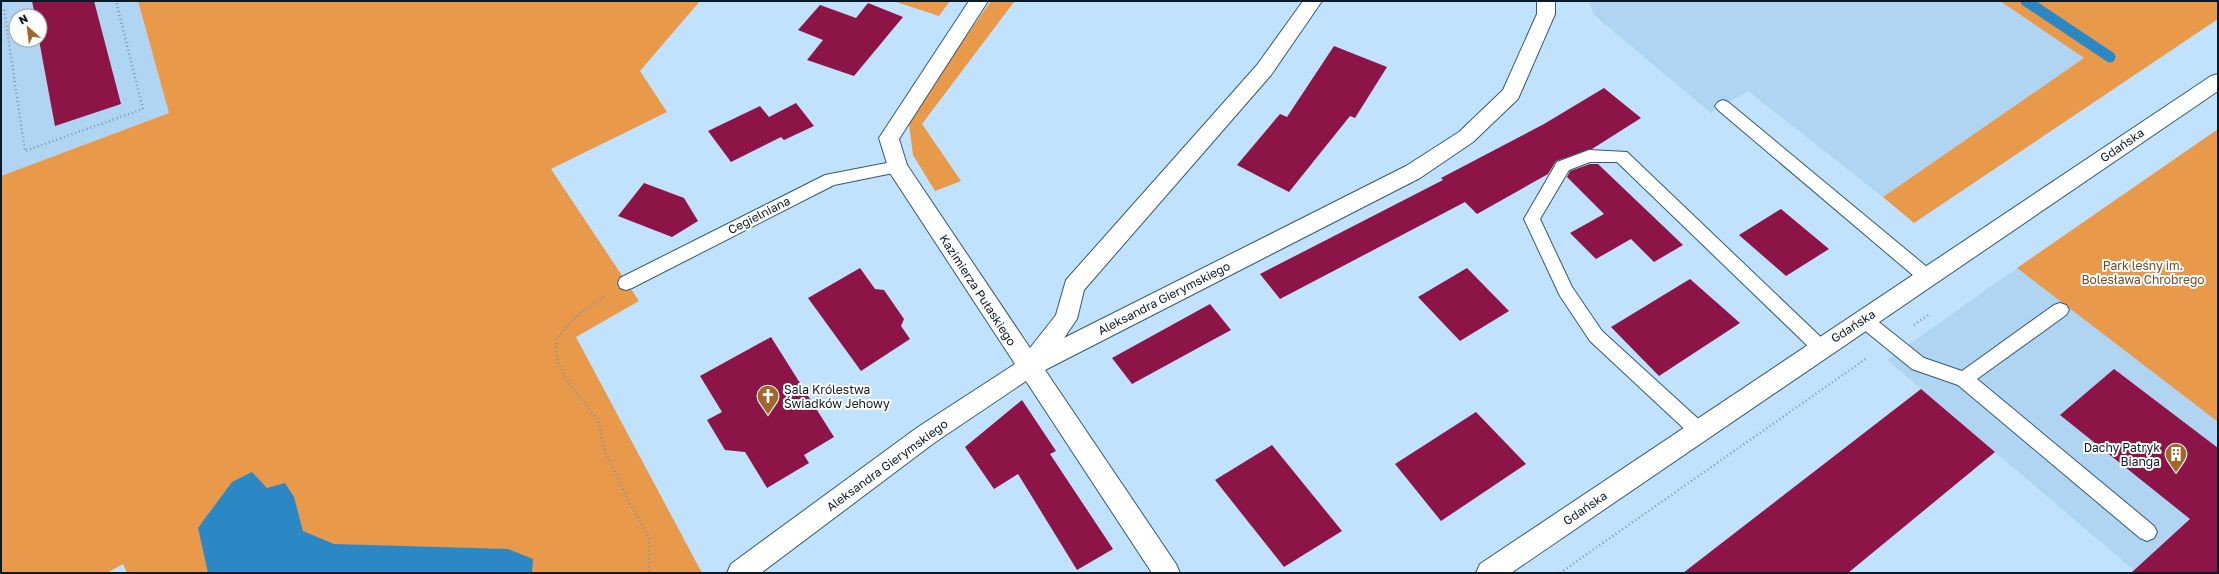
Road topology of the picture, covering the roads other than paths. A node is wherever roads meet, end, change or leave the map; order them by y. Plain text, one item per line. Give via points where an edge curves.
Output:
1 (979, 1) edge
2 (1313, 1) edge
3 (1546, 1) edge
4 (2218, 81) edge
5 (1723, 106) dead end
6 (897, 167) junction
7 (1927, 277) junction
8 (626, 283) road end
9 (2060, 310) dead end
10 (1864, 320) junction
11 (1821, 348) junction
12 (1029, 367) junction
13 (1964, 379) junction
14 (1699, 431) junction
15 (2147, 532) dead end
16 (740, 573) edge
17 (1167, 573) edge
18 (1489, 573) edge

1 - 6 street, Kazimierza Pułaskiego via 889,138
2 - 12 street via 1264,70 1074,286 1066,319
3 - 12 street, Aleksandra Gierymskiego via 1546,14 1511,94 1466,137 1413,172
4 - 7 street, Gdańska
5 - 7 lane
6 - 8 lane, Cegielniana via 831,179
6 - 12 street, Kazimierza Pułaskiego
7 - 10 street, Gdańska
9 - 13 lane
10 - 11 street, Gdańska
10 - 13 lane via 1918,364
11 - 14 street, Gdańska
11 - 14 lane via 1621,156 1589,156 1564,166 1532,219 1566,291 1596,336
12 - 16 street, Aleksandra Gierymskiego via 926,435
12 - 17 street, Kazimierza Pułaskiego
13 - 15 lane
14 - 18 street, Gdańska

